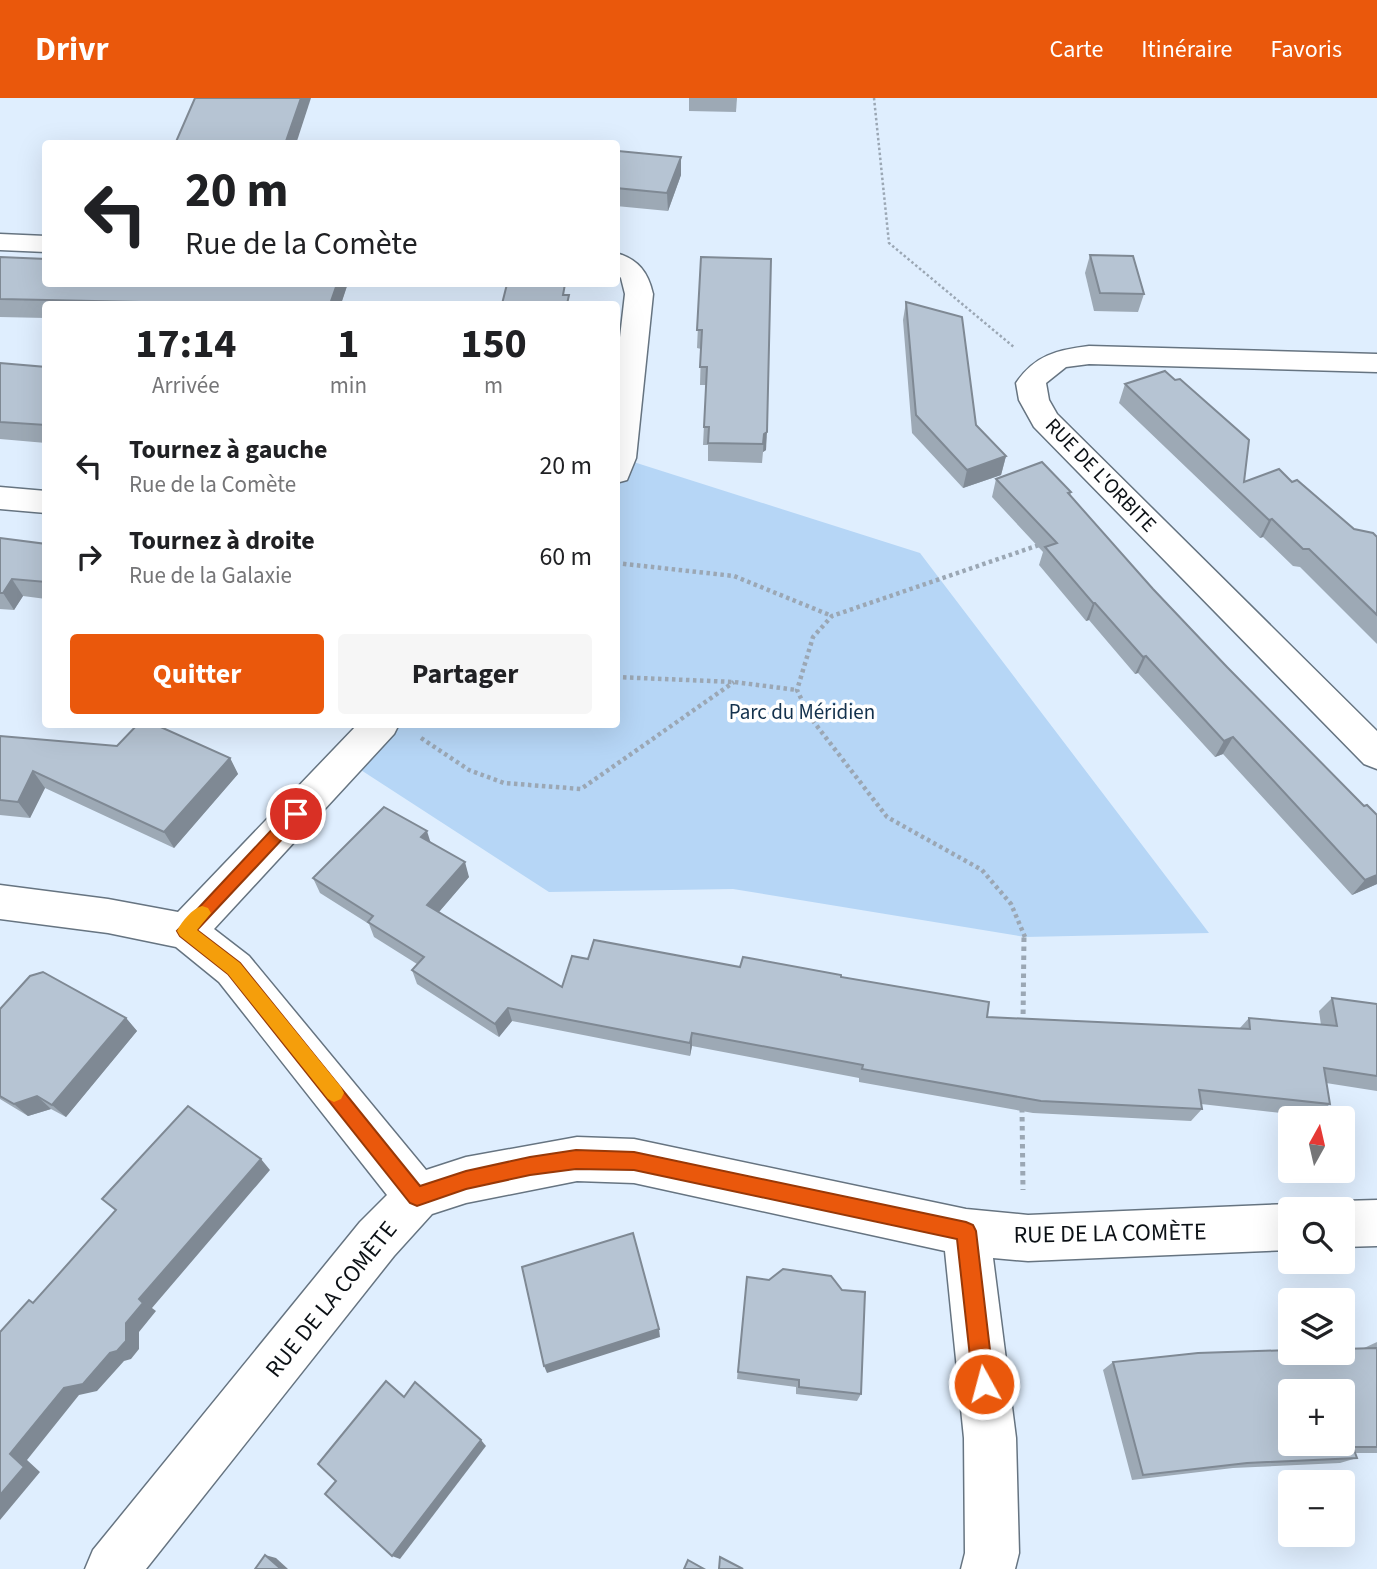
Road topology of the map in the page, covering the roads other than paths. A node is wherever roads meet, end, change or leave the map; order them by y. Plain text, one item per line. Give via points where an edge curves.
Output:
1 (0, 242) edge
2 (42, 244) edge
3 (620, 262) edge
4 (1377, 363) edge
5 (620, 461) edge
6 (0, 498) edge
7 (42, 502) edge
8 (396, 728) edge
9 (1377, 754) edge
10 (0, 902) edge
11 (186, 931) junction
12 (417, 1196) junction
13 (1377, 1223) edge
14 (1355, 1224) edge
15 (1278, 1228) edge
16 (966, 1231) junction
17 (112, 1569) edge
18 (988, 1569) edge

1 - 2 street
3 - 5 street via 628,265 636,278 639,294
4 - 9 street, RUE DE L'ORBITE via 1089,355 1062,358 1040,368 1031,383 1045,420
6 - 7 street
8 - 11 street
10 - 11 street
11 - 12 street via 234,969
12 - 16 street, RUE DE LA COMÈTE via 530,1166 576,1160 634,1161
12 - 17 street, RUE DE LA COMÈTE via 377,1239
13 - 14 street
15 - 16 street, RUE DE LA COMÈTE via 1028,1238
16 - 18 street via 990,1438 992,1553

